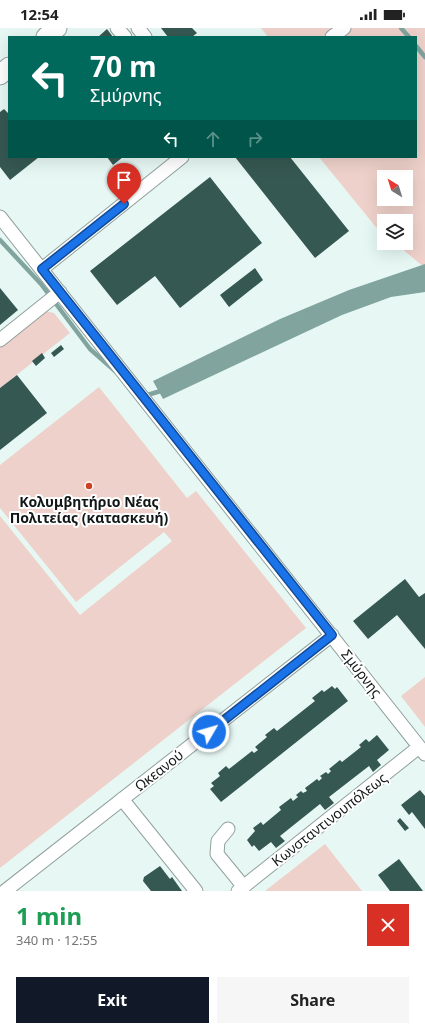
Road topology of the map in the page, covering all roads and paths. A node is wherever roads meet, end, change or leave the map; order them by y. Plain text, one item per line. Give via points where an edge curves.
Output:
1 (57, 28) edge
2 (117, 28) edge
3 (138, 28) edge
4 (344, 28) edge
5 (47, 36) edge
6 (124, 36) edge
7 (144, 36) edge
8 (333, 36) edge
9 (8, 68) edge
10 (0, 75) edge
11 (181, 158) edge
12 (0, 217) edge
13 (42, 269) junction
14 (60, 292) junction
15 (0, 340) edge
16 (332, 635) junction
17 (422, 750) edge
18 (122, 799) junction
19 (228, 830) dead end
20 (241, 889) edge
21 (5, 891) edge
22 (196, 891) edge

1 - 5 street
2 - 6 street
3 - 7 street
4 - 8 street
9 - 10 street
11 - 13 street
12 - 13 street, Σμύρνης
13 - 14 street, Σμύρνης
14 - 15 street
14 - 16 street, Σμύρνης
16 - 17 street, Σμύρνης
16 - 18 street, Ωκεανού
17 - 20 street, Κωνσταντινουπόλεως
18 - 21 street, Ωκεανού
18 - 22 street
19 - 20 street via 218,841 217,854

